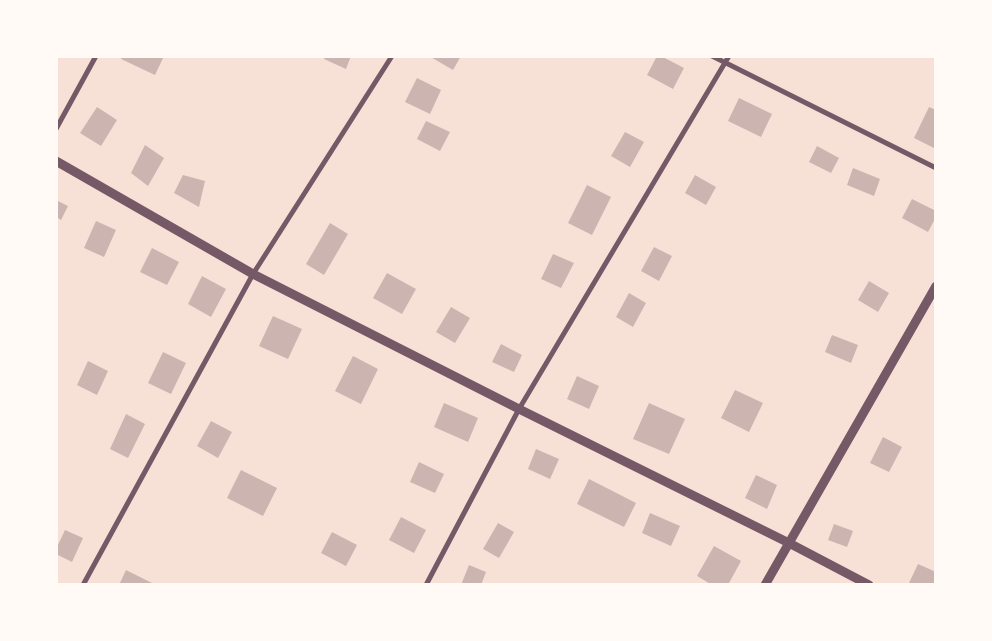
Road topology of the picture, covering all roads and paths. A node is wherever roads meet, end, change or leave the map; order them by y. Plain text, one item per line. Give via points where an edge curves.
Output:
1 (96, 56) edge
2 (392, 56) edge
3 (712, 56) edge
4 (729, 56) edge
5 (725, 64) junction
6 (56, 129) edge
7 (56, 161) edge
8 (936, 168) edge
9 (253, 274) junction
10 (936, 286) edge
11 (519, 409) junction
12 (789, 543) junction
13 (83, 585) edge
14 (426, 585) edge
15 (765, 585) edge
16 (869, 585) edge

1 - 6 street
2 - 9 street
3 - 5 street
4 - 5 street
5 - 8 street
5 - 11 street
7 - 9 street
9 - 11 street
9 - 13 street
10 - 12 street
11 - 12 street
11 - 14 street
12 - 15 street
12 - 16 street

